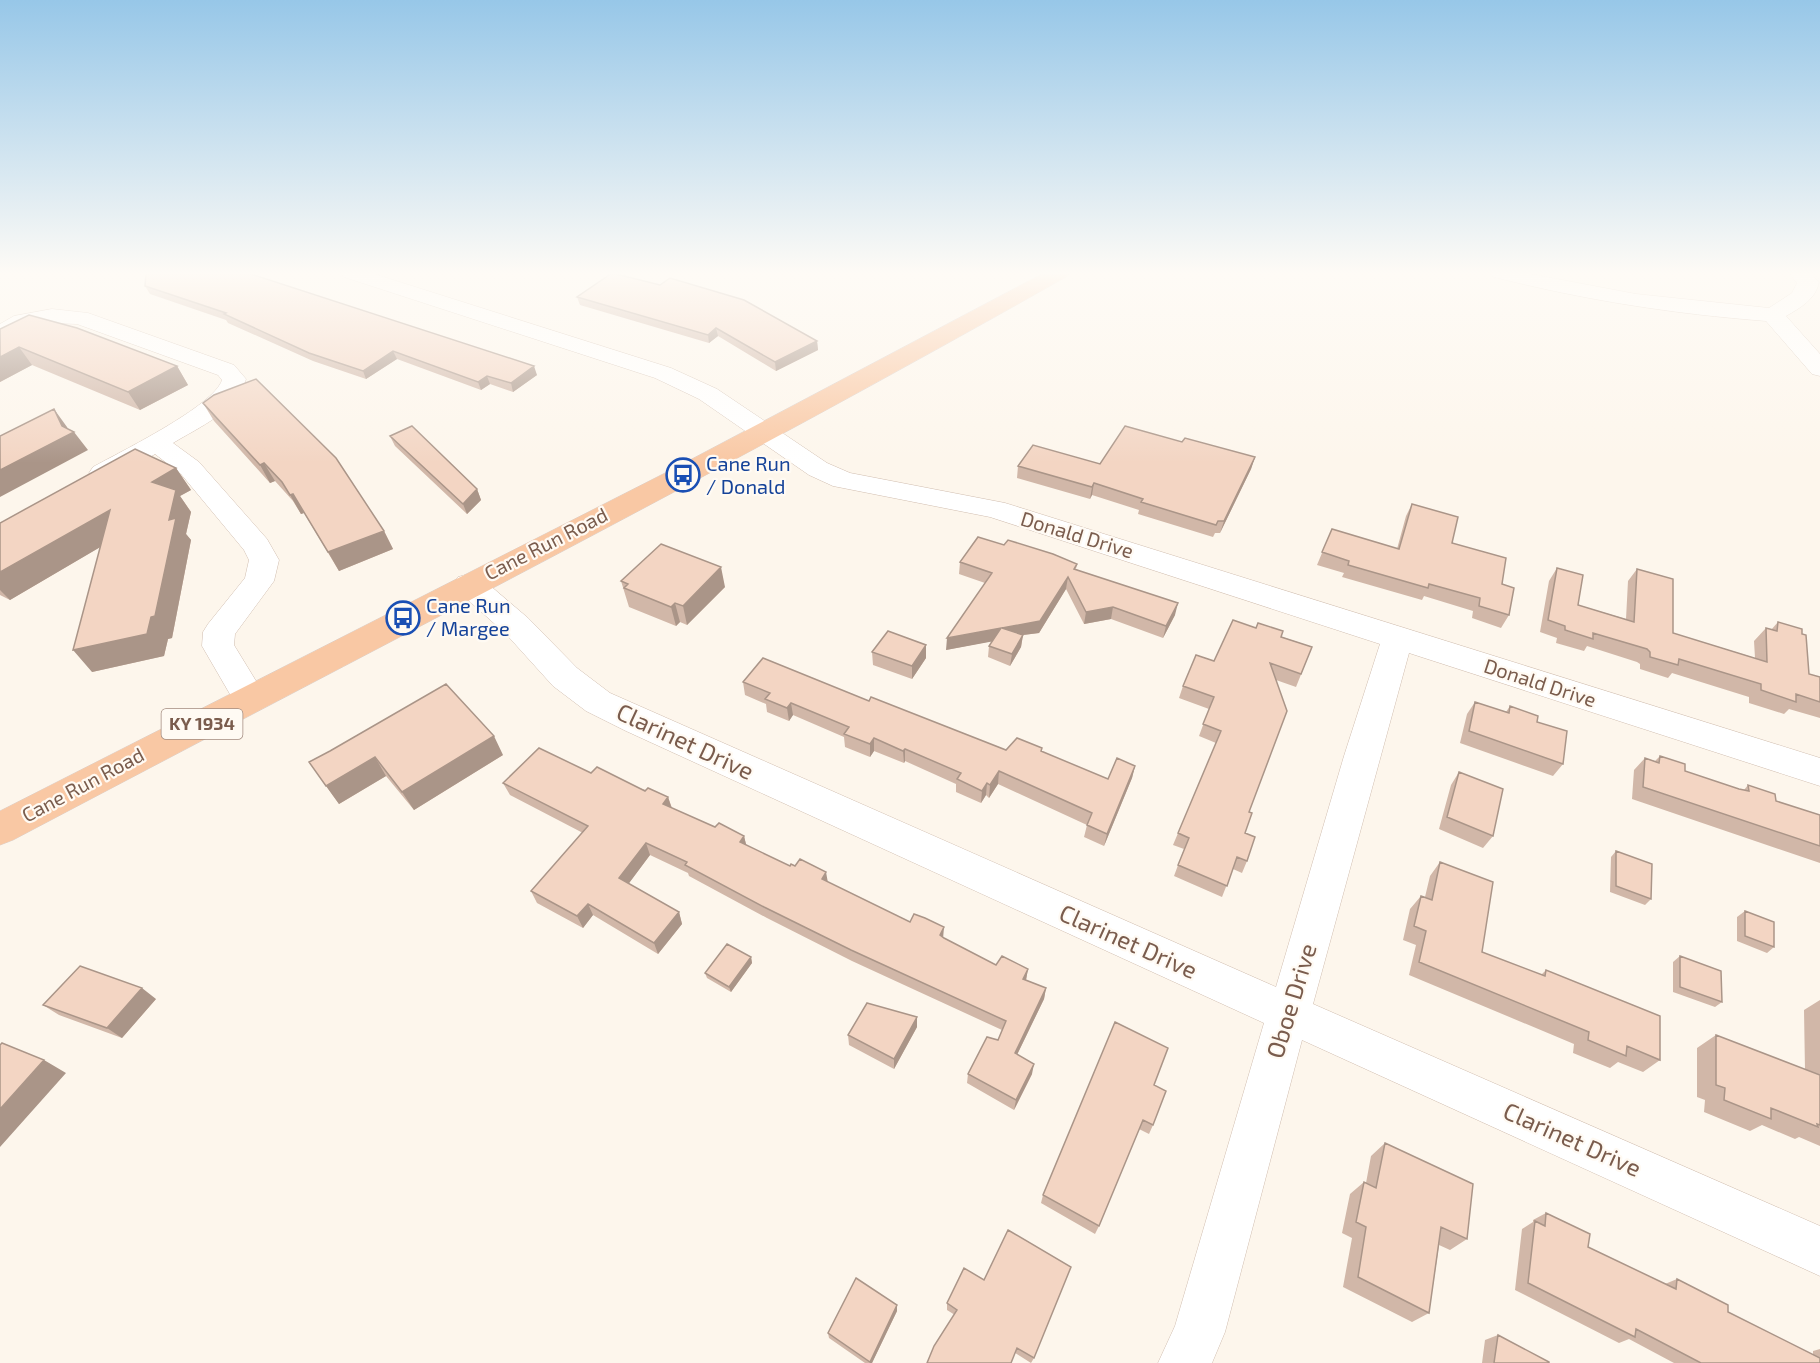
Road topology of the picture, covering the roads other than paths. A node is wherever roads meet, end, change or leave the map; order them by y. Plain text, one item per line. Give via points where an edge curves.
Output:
1 (132, 337) edge
2 (549, 337) edge
3 (944, 337) edge
4 (1792, 337) edge
5 (1820, 369) edge
6 (764, 431) junction
7 (156, 443) junction
8 (83, 483) edge
9 (469, 584) junction
10 (1398, 638) junction
11 (250, 699) junction
12 (1820, 772) edge
13 (0, 829) edge
14 (1288, 1014) junction
15 (1820, 1251) edge
16 (1185, 1363) edge

1 - 7 street via 226,370 234,379 231,390 219,403
2 - 6 street, Donald Drive via 663,373 708,394
3 - 6 highway, Cane Run Road / KY 1934
4 - 5 street
6 - 9 highway, Cane Run Road / KY 1934
6 - 10 street, Donald Drive via 818,469 843,480 995,509
7 - 8 street
7 - 11 street via 190,468 257,546 264,560 259,581 219,632 218,646
9 - 11 highway, Cane Run Road / KY 1934
9 - 14 street, Clarinet Drive via 517,626 565,677 608,707
10 - 12 street, Donald Drive
10 - 14 street, Oboe Drive
11 - 13 highway, Cane Run Road / KY 1934
14 - 15 street, Clarinet Drive
14 - 16 street, Oboe Drive via 1199,1332

